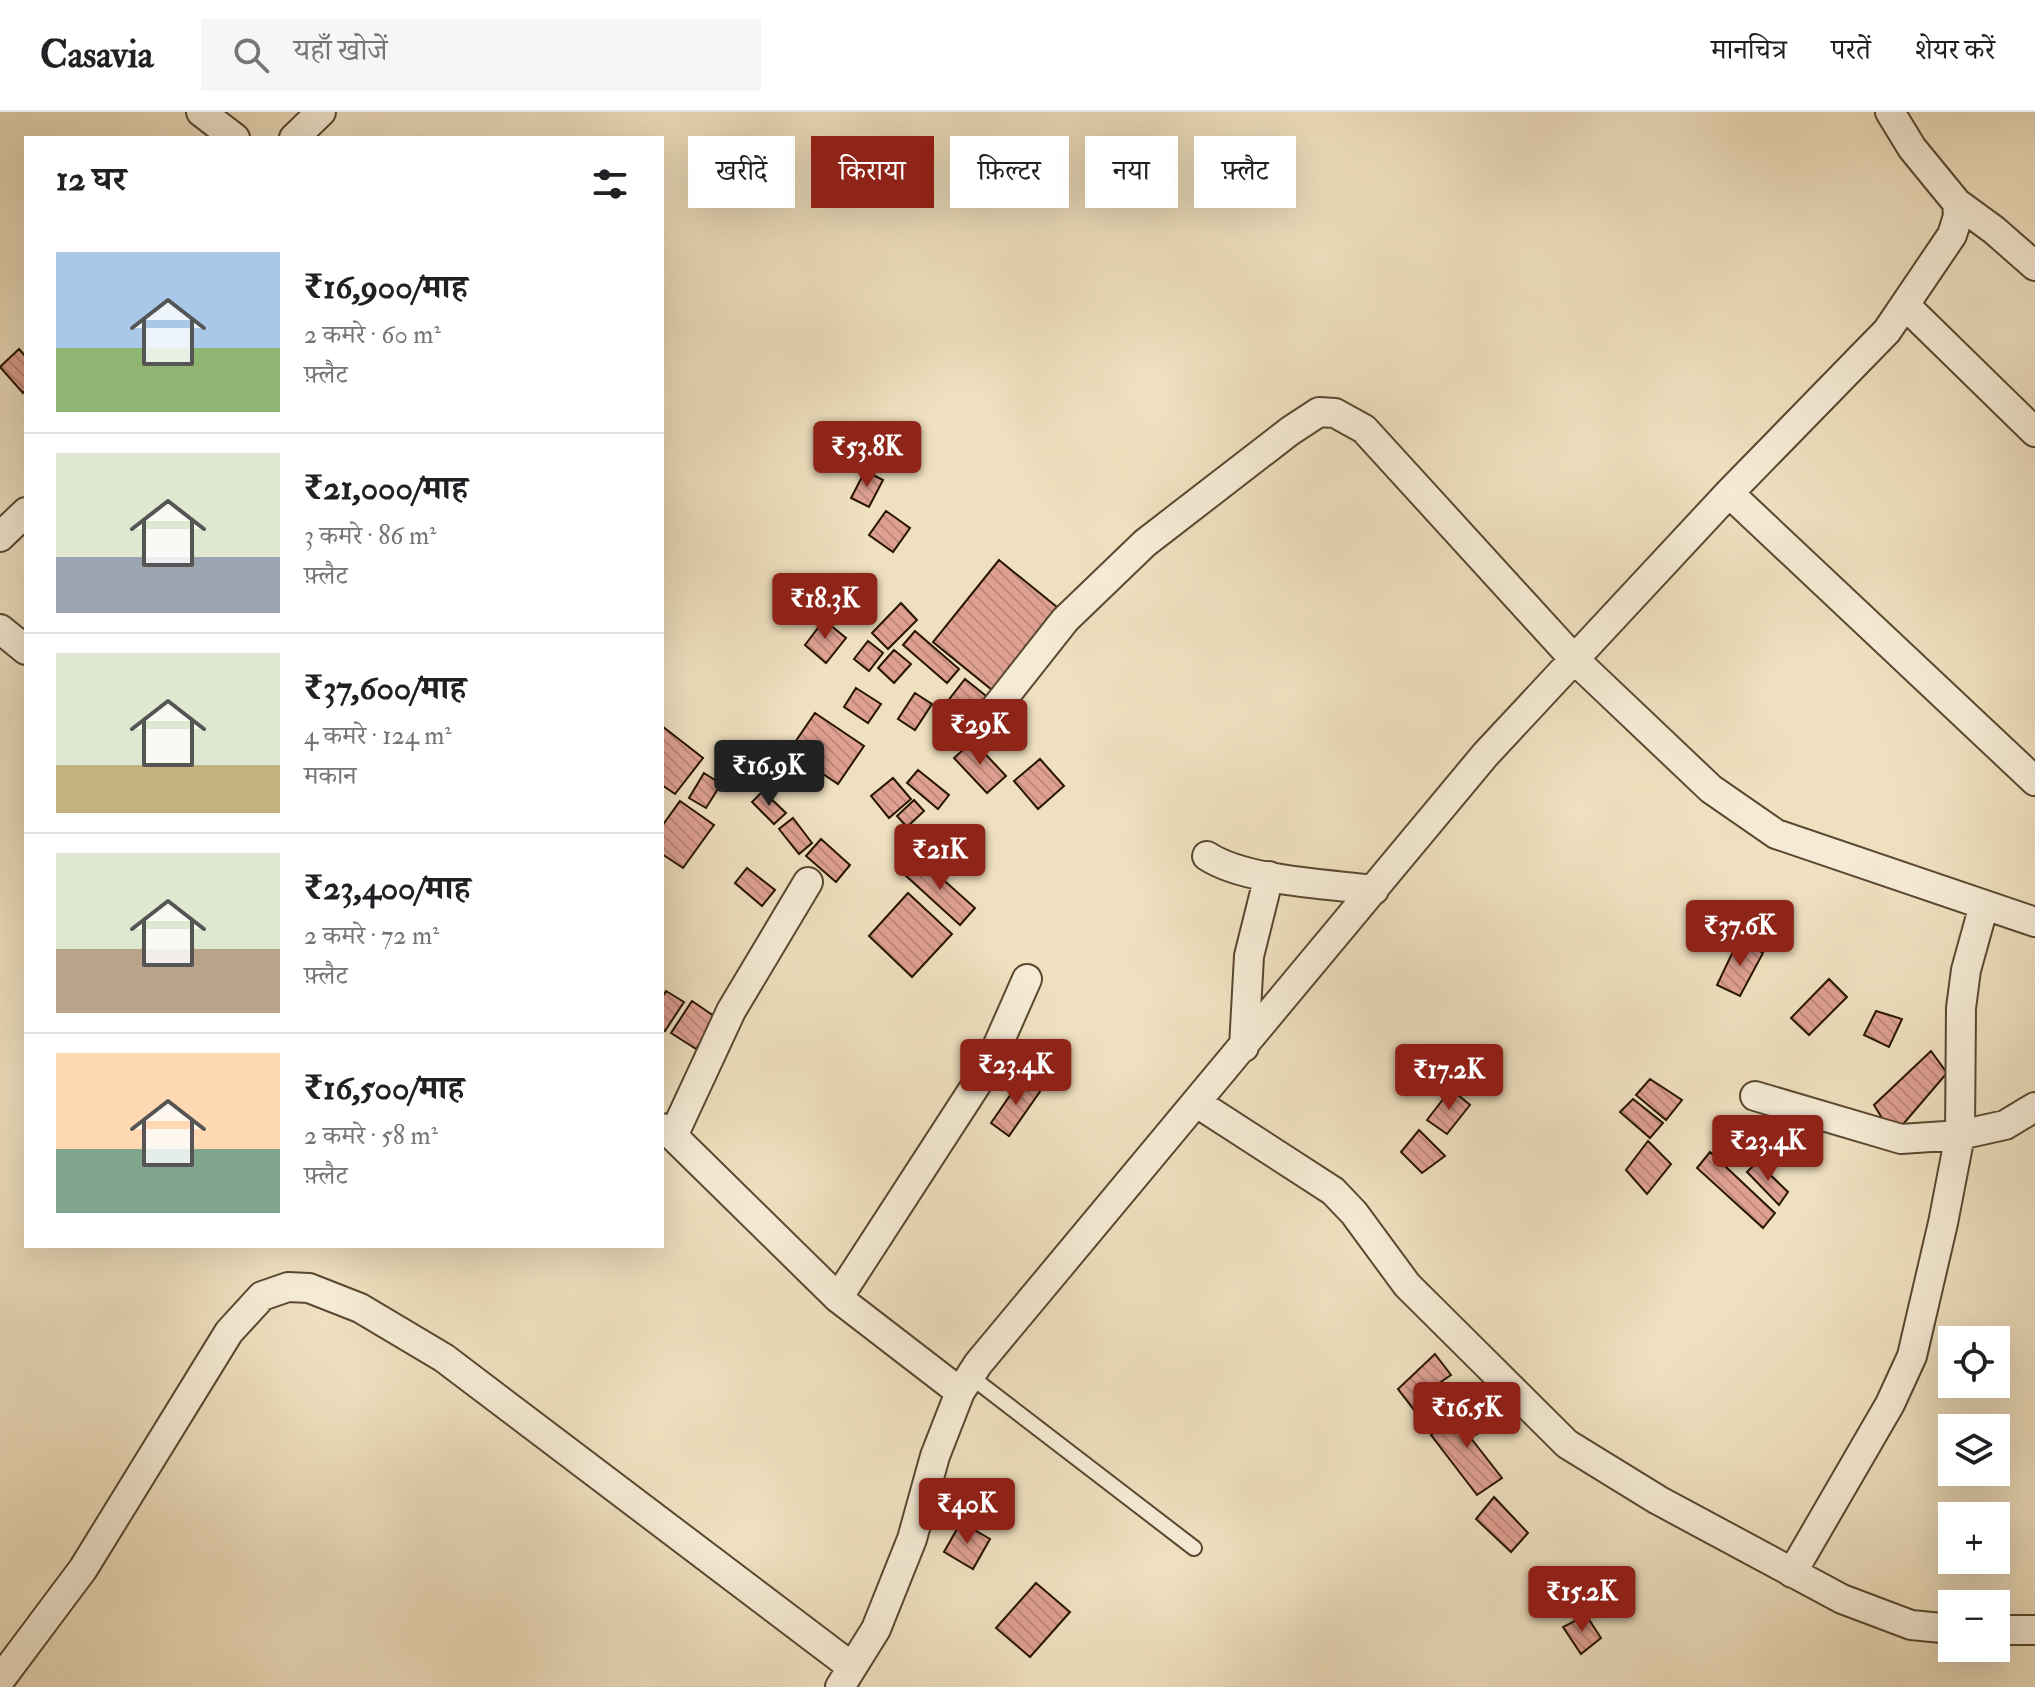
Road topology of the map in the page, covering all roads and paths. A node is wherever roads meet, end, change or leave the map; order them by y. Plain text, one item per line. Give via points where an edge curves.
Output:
1 (201, 112) edge
2 (321, 112) edge
3 (1890, 112) edge
4 (232, 136) edge
5 (296, 136) edge
6 (1957, 203) junction
7 (2035, 266) edge
8 (1905, 305) junction
9 (2035, 432) edge
10 (1729, 493) junction
11 (24, 514) edge
12 (0, 537) edge
13 (0, 629) edge
14 (24, 648) edge
15 (1574, 659) junction
16 (987, 719) dead end
17 (2035, 781) edge
18 (1207, 856) dead end
19 (1269, 876) junction
20 (808, 882) dead end
21 (1374, 890) junction
22 (1984, 905) junction
23 (2035, 922) edge
24 (1027, 979) dead end
25 (1244, 1047) junction
26 (1755, 1096) dead end
27 (1197, 1103) junction
28 (2035, 1107) edge
29 (668, 1132) edge
30 (1960, 1135) junction
31 (838, 1298) junction
32 (965, 1384) junction
33 (1194, 1548) dead end
34 (1792, 1573) junction
35 (1938, 1628) edge
36 (2010, 1630) edge
37 (2035, 1630) edge
38 (846, 1677) edge
39 (0, 1680) edge

1 - 4 street
2 - 5 street
3 - 6 street
6 - 7 street
6 - 8 street via 1952,235
8 - 9 street
8 - 10 street via 1887,331
10 - 15 street
10 - 17 street
11 - 12 street
13 - 14 street
15 - 16 street via 1364,429 1335,413 1319,412 1145,543 1065,620
15 - 21 street via 1485,755
15 - 22 street via 1711,789 1776,834
18 - 19 street via 1220,865
19 - 21 street
19 - 25 street via 1249,956
20 - 29 street via 731,1011
21 - 25 street
22 - 23 street
22 - 30 street via 1961,1008
24 - 31 street via 989,1065
25 - 27 street
26 - 30 street via 1901,1139
27 - 32 street
27 - 34 street via 1333,1191 1407,1285 1567,1444
28 - 30 street via 2005,1125
29 - 31 street
30 - 34 street via 1912,1356
31 - 32 street
32 - 33 lane
32 - 38 street via 876,1629
34 - 35 street via 1911,1625
36 - 37 street
38 - 39 street via 444,1358 360,1308 309,1288 288,1287 262,1296 229,1332 83,1569

